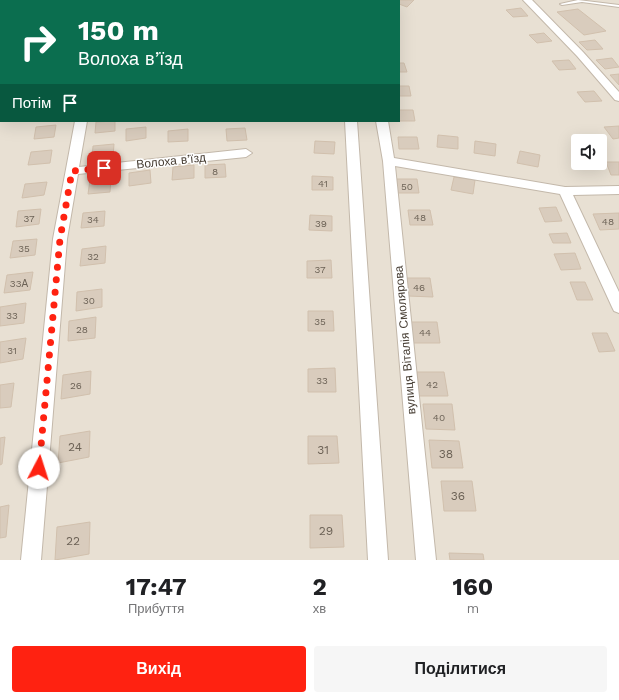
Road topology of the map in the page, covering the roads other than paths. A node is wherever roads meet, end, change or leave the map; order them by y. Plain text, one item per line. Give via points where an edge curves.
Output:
1 (527, 0) edge
2 (581, 1) edge
3 (562, 4) dead end
4 (619, 6) edge
5 (619, 98) edge
6 (81, 122) edge
7 (351, 122) edge
8 (382, 122) edge
9 (246, 153) dead end
10 (389, 161) junction
11 (72, 171) junction
12 (619, 190) edge
13 (565, 192) junction
14 (619, 307) edge
15 (31, 560) edge
16 (378, 560) edge
17 (426, 560) edge

1 - 5 street
2 - 3 lane
2 - 4 lane
6 - 11 street
7 - 16 street
8 - 10 street, вулиця Віталія Смолярова
9 - 11 street, Волоха в’їзд
10 - 13 street
10 - 17 street, вулиця Віталія Смолярова
11 - 15 street via 60,239
12 - 13 street
13 - 14 street

